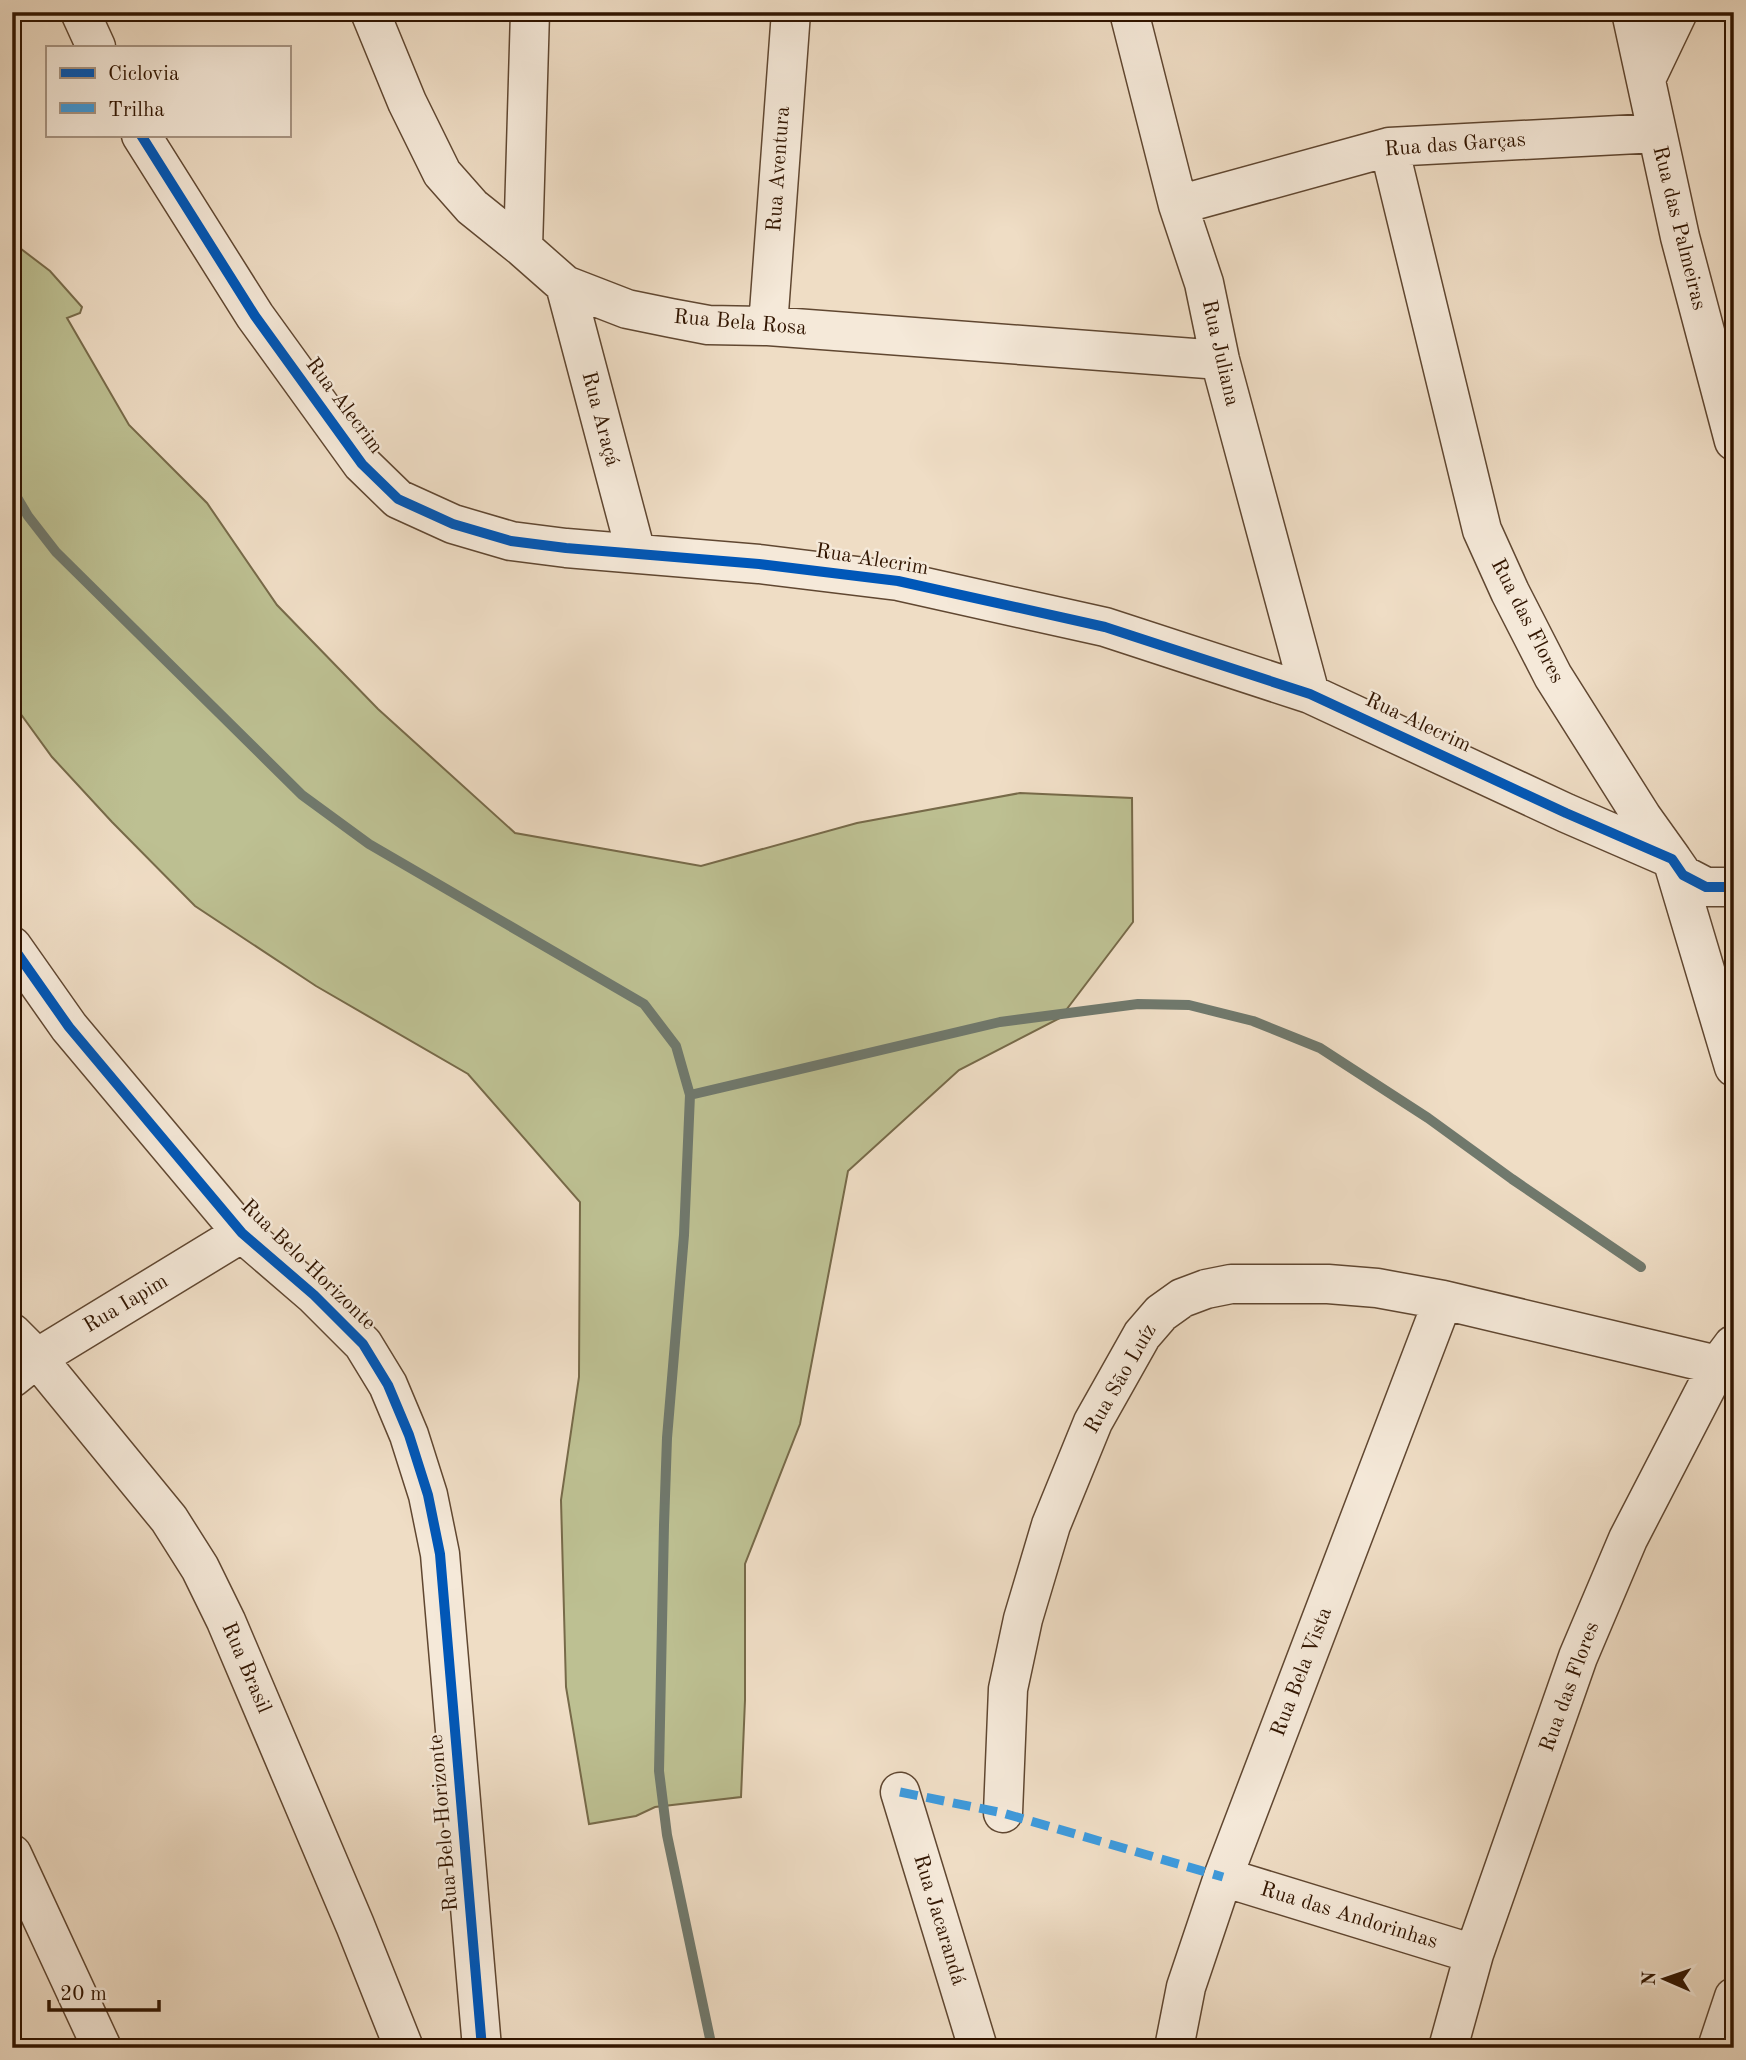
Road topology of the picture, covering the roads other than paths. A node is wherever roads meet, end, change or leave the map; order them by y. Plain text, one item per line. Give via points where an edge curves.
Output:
1 (80, 12) edge
2 (370, 12) edge
3 (530, 12) edge
4 (790, 12) edge
5 (1129, 12) edge
6 (1631, 12) edge
7 (1678, 12) edge
8 (96, 46) edge
9 (1646, 79) junction
10 (1657, 133) junction
11 (142, 136) edge
12 (1389, 147) junction
13 (1178, 205) junction
14 (523, 248) junction
15 (565, 285) junction
16 (768, 326) junction
17 (1220, 360) junction
18 (1734, 441) edge
19 (636, 553) junction
20 (1310, 694) junction
21 (1672, 859) junction
22 (1734, 887) edge
23 (12, 946) edge
24 (1734, 1067) edge
25 (243, 1233) junction
26 (1443, 1300) junction
27 (20, 1357) edge
28 (1729, 1359) edge
29 (900, 1792) dead end
30 (1003, 1813) dead end
31 (12, 1854) edge
32 (1223, 1877) junction
33 (1474, 1955) junction
34 (1734, 1997) edge
35 (102, 2048) edge
36 (404, 2048) edge
37 (482, 2048) edge
38 (978, 2048) edge
39 (1174, 2048) edge
40 (1448, 2048) edge
41 (1717, 2048) edge

1 - 8 street
2 - 14 street, Rua Bela Rosa via 442,173 472,207
3 - 14 street
4 - 16 street, Rua Aventura
5 - 13 street, Rua Juliana
6 - 9 street, Rua das Palmeiras
7 - 9 street
9 - 10 street, Rua das Palmeiras
10 - 12 street, Rua das Garças
10 - 18 street, Rua das Palmeiras
11 - 19 street, Rua Alecrim via 255,316 362,464 398,499 453,524 511,541
12 - 13 street, Rua das Garças
12 - 21 street, Rua das Flores via 1482,530 1553,676
13 - 17 street, Rua Juliana via 1204,283
14 - 15 street, Rua Bela Rosa
15 - 16 street, Rua Bela Rosa via 627,309 671,318 709,325
15 - 19 street, Rua Araçá
16 - 17 street, Rua Bela Rosa
17 - 20 street, Rua Juliana
19 - 20 street, Rua Alecrim via 898,581 1105,627
20 - 21 street, Rua Alecrim
21 - 22 street, Rua Alecrim via 1683,875 1706,887
21 - 24 street, Rua das Flores
23 - 25 street, Rua Belo Horizonte via 69,1027
25 - 27 street, Rua Iapim
25 - 37 street, Rua Belo Horizonte via 363,1344 409,1435 428,1495 440,1554
26 - 28 street, Rua São Luíz
26 - 30 street, Rua São Luíz via 1328,1284 1231,1284 1182,1298 1142,1335 1093,1422 1051,1525 1023,1619 1008,1689
26 - 32 street, Rua Bela Vista
27 - 36 street, Rua Brasil via 169,1519 200,1568 226,1620
28 - 33 street, Rua das Flores via 1628,1539 1583,1646
29 - 38 street, Rua Jacarandá
31 - 35 street
32 - 33 street, Rua das Andorinhas
32 - 39 street, Rua Bela Vista via 1186,1987
33 - 40 street, Rua das Flores
34 - 41 street

